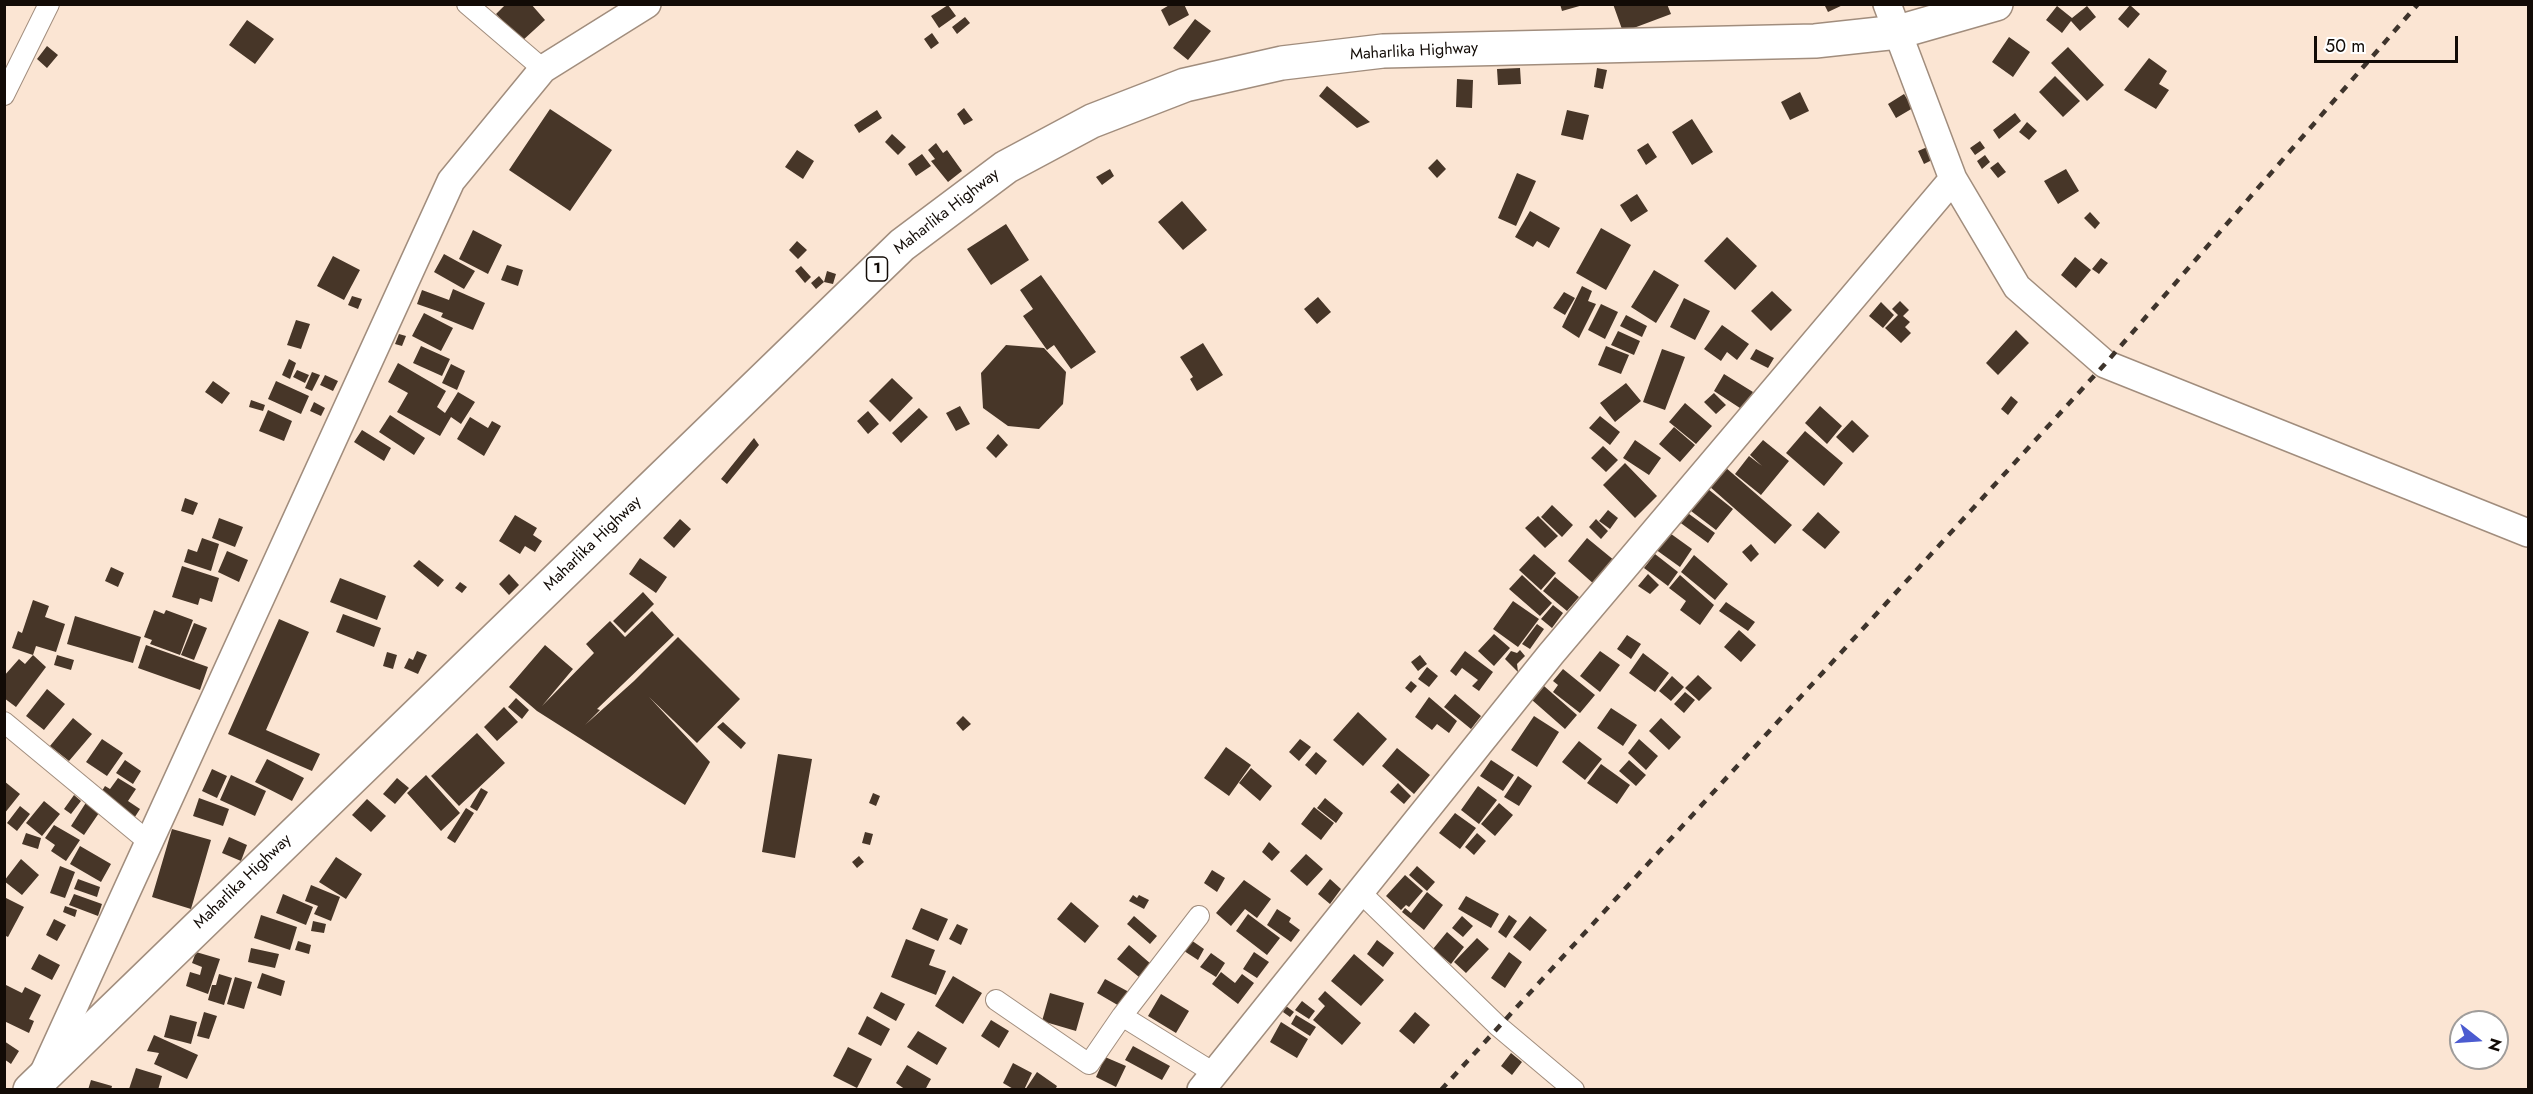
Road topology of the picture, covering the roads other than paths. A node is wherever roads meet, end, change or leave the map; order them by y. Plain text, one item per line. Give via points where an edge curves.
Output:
1 (49, 4) edge
2 (467, 4) edge
3 (647, 4) edge
4 (1996, 4) edge
5 (1893, 18) edge
6 (543, 69) junction
7 (4, 95) edge
8 (1953, 179) junction
9 (2529, 533) edge
10 (4, 722) edge
11 (150, 843) junction
12 (1360, 892) junction
13 (1199, 916) dead end
14 (996, 1000) dead end
15 (1122, 1016) junction
16 (1207, 1081) edge
17 (36, 1083) edge
18 (1574, 1089) edge

1 - 7 street
2 - 6 street
3 - 6 street
4 - 5 highway, Maharlika Highway / 1
5 - 8 street
5 - 17 highway, Maharlika Highway / 1 via 1815,41 1383,51 1282,63 1185,86 1092,121 1006,167 902,245
6 - 11 street via 451,181
8 - 9 street via 2017,288 2105,364
8 - 12 street via 1551,654
10 - 11 street
11 - 17 street
12 - 16 street
12 - 18 street via 1498,1026
13 - 15 street
14 - 15 street via 1089,1064
15 - 16 street

